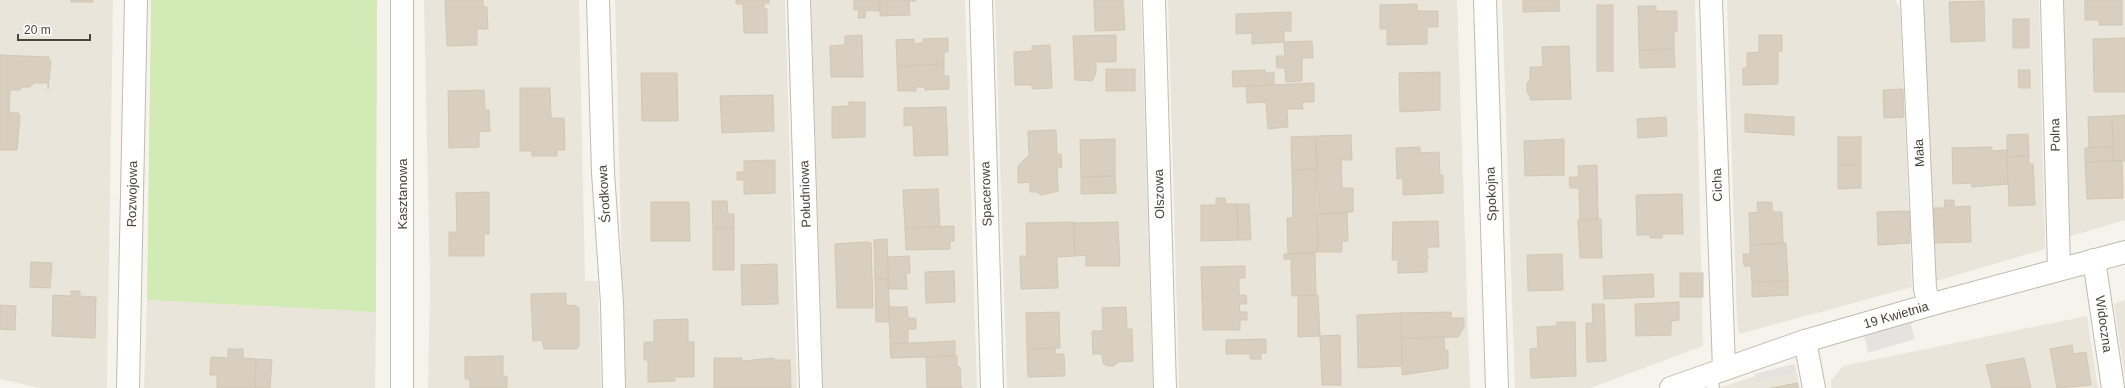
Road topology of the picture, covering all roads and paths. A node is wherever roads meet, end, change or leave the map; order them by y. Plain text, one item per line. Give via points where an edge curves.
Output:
1 (136, 0) edge
2 (402, 0) edge
3 (598, 0) edge
4 (799, 0) edge
5 (980, 0) edge
6 (1154, 0) edge
7 (1485, 0) edge
8 (1711, 0) edge
9 (1912, 0) edge
10 (2052, 0) edge
11 (2125, 252) edge
12 (2094, 260) junction
13 (2059, 269) junction
14 (1929, 305) junction
15 (1806, 341) junction
16 (1716, 377) edge
17 (128, 388) edge
18 (402, 388) edge
19 (614, 388) edge
20 (812, 388) edge
21 (992, 388) edge
22 (1165, 388) edge
23 (1497, 388) edge
24 (1671, 388) edge
25 (1814, 388) edge
26 (2113, 388) edge

1 - 17 street, Rozwojowa
2 - 18 street, Kasztanowa
3 - 19 street, Środkowa via 602,172 612,303
4 - 20 street, Południowa
5 - 21 street, Spacerowa
6 - 22 street, Olszowa
7 - 23 street, Spokojna
8 - 16 street, Cicha
9 - 14 street, Mała via 1925,289
10 - 13 street, Polna
11 - 12 street, 19 Kwietnia
12 - 13 street, 19 Kwietnia
12 - 26 street, Widoczna
13 - 14 street, 19 Kwietnia
14 - 15 street, 19 Kwietnia
15 - 16 street, 19 Kwietnia
15 - 25 street
16 - 24 street, 19 Kwietnia

